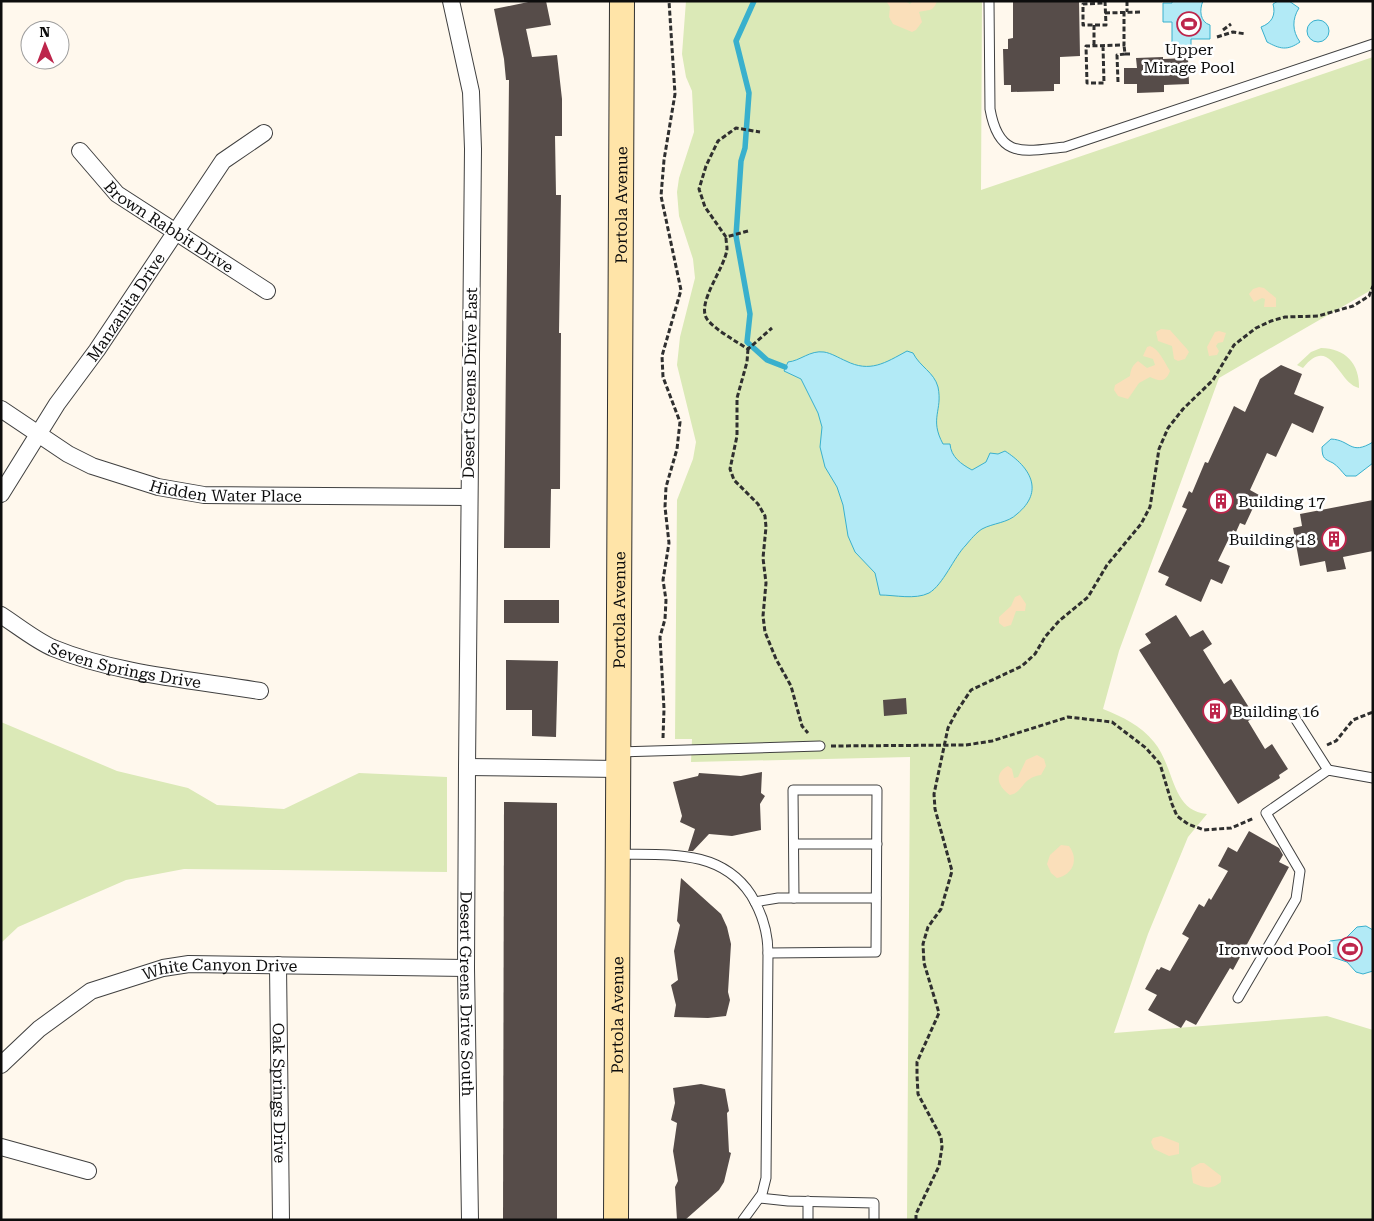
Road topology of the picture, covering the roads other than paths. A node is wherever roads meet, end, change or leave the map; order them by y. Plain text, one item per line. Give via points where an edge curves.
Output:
1 (451, 1) edge
2 (622, 1) edge
3 (989, 1) edge
4 (1373, 44) edge
5 (264, 132) dead end
6 (80, 151) dead end
7 (175, 231) junction
8 (267, 291) dead end
9 (1, 410) edge
10 (40, 434) junction
11 (1, 494) edge
12 (469, 497) junction
13 (1, 615) edge
14 (260, 691) dead end
15 (1293, 715) dead end
16 (820, 746) road end
17 (618, 760) junction
18 (467, 767) junction
19 (1328, 770) junction
20 (1373, 778) edge
21 (794, 844) junction
22 (877, 844) junction
23 (617, 854) junction
24 (794, 898) junction
25 (876, 898) junction
26 (755, 902) junction
27 (768, 953) junction
28 (278, 965) junction
29 (466, 968) junction
30 (1238, 998) dead end
31 (1, 1065) edge
32 (1, 1147) edge
33 (88, 1172) dead end
34 (760, 1198) junction
35 (808, 1202) junction
36 (281, 1220) edge
37 (470, 1220) edge
38 (616, 1220) edge
39 (743, 1220) edge
40 (808, 1220) edge
41 (874, 1220) edge

1 - 12 street, Desert Greens Drive East via 471,92
2 - 17 main road, Portola Avenue
3 - 4 lane via 993,125 1008,145 1021,151 1064,147
5 - 7 street, Manzanita Drive via 223,161
6 - 7 street, Brown Rabbit Drive via 117,194
7 - 8 street, Brown Rabbit Drive
7 - 10 street, Manzanita Drive
9 - 10 street, Hidden Water Place
10 - 11 street, Manzanita Drive
10 - 12 street, Hidden Water Place via 92,466 158,487 204,494
12 - 18 street, Desert Greens Drive East
13 - 14 street, Seven Springs Drive via 51,647 76,657 126,669
15 - 19 lane
16 - 17 lane via 663,751
17 - 18 street
17 - 23 main road, Portola Avenue
18 - 29 street, Desert Greens Drive South
19 - 20 lane
19 - 30 lane via 1266,813 1300,871 1296,899
21 - 22 lane
21 - 22 lane via 793,790 877,790
21 - 24 lane
22 - 25 lane
23 - 26 lane via 680,855 705,859 724,868 743,883
23 - 38 main road, Portola Avenue
24 - 25 lane
24 - 26 lane
25 - 27 lane via 876,952
26 - 27 lane via 766,925
27 - 34 lane via 766,1178
28 - 29 street, White Canyon Drive
28 - 31 street, White Canyon Drive via 189,964 162,968 91,991 39,1029
28 - 36 street, Oak Springs Drive
29 - 37 street, Desert Greens Drive South
32 - 33 street
34 - 35 lane
34 - 39 lane
35 - 40 lane
35 - 41 lane via 874,1202

